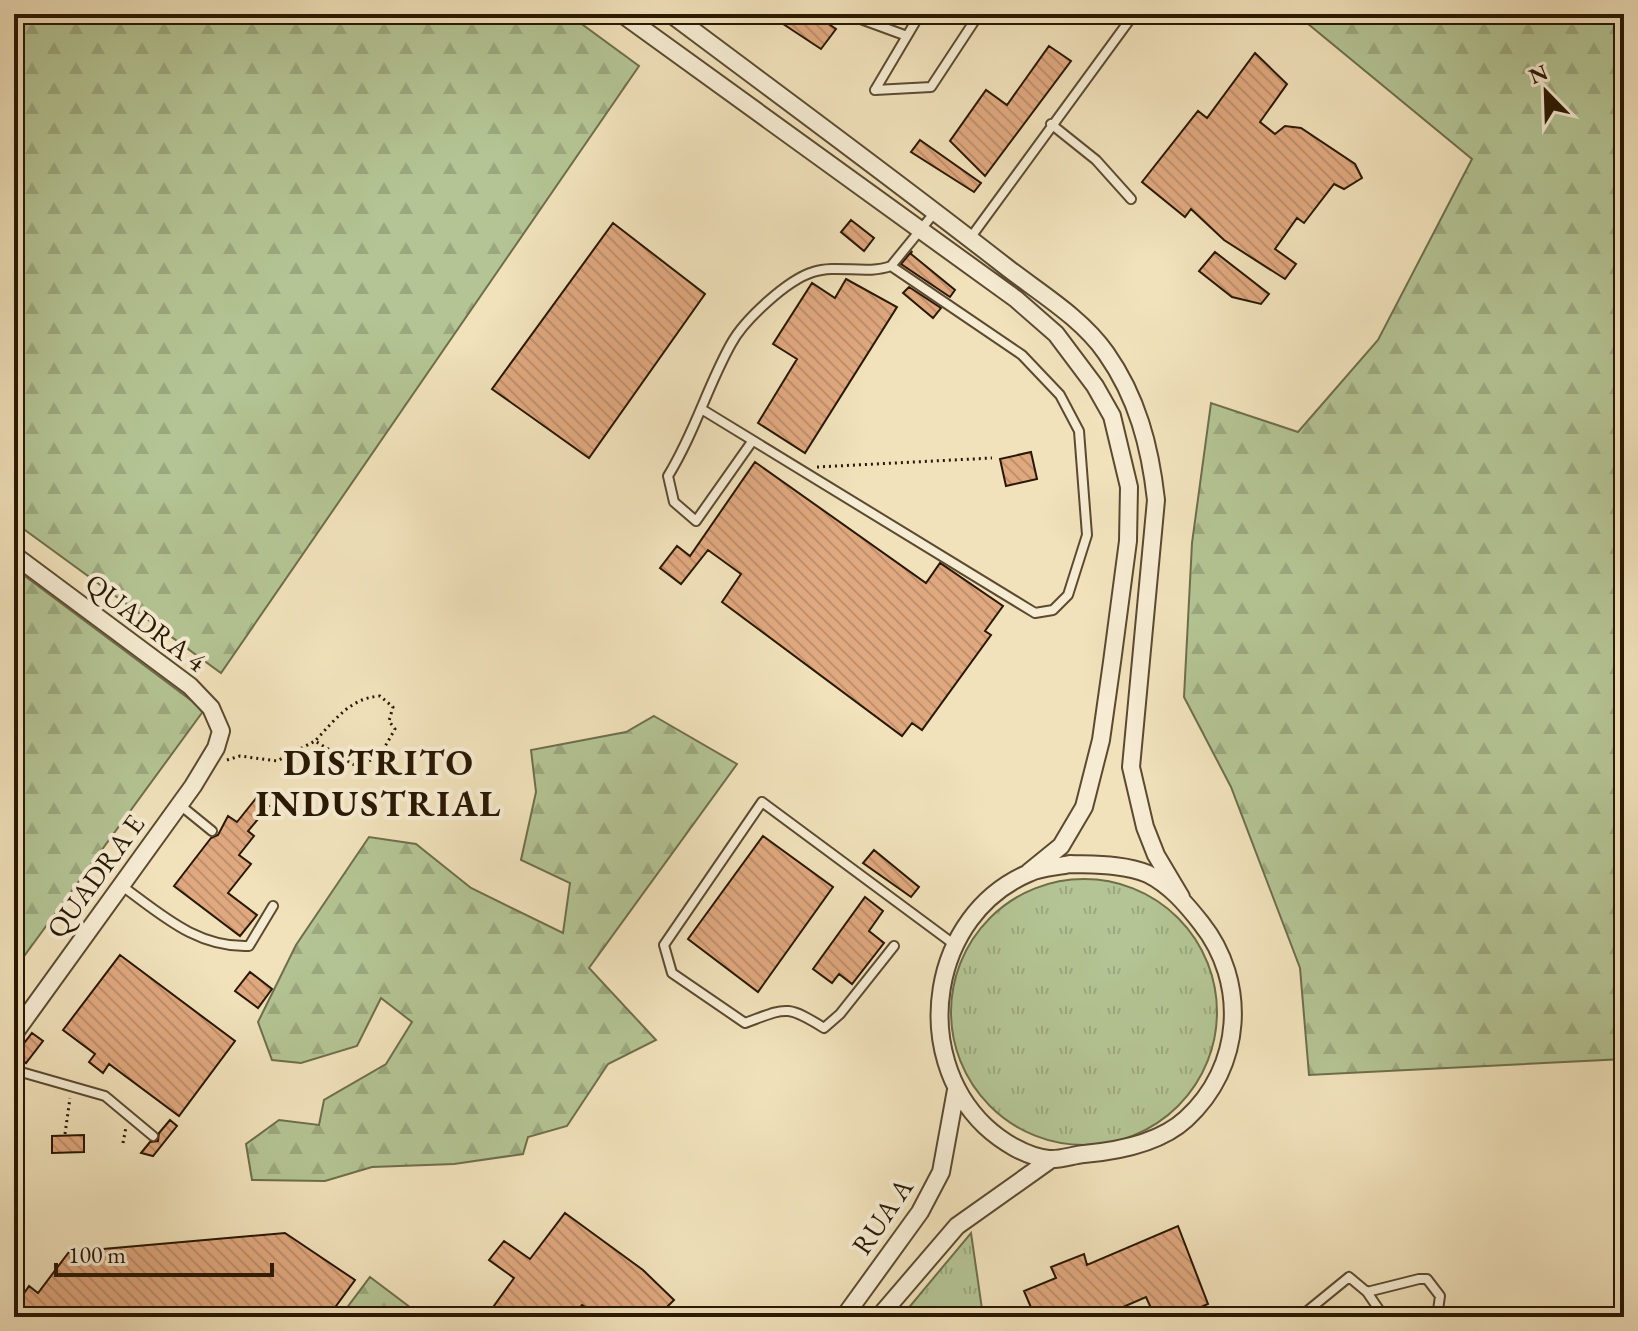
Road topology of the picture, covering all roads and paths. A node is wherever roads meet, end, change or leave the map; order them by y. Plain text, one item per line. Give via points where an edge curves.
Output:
1 (622, 14) edge
2 (671, 14) edge
3 (847, 14) edge
4 (920, 14) edge
5 (979, 14) edge
6 (1134, 14) edge
7 (907, 36) junction
8 (1051, 124) junction
9 (1131, 199) dead end
10 (936, 212) junction
11 (917, 230) junction
12 (971, 237) junction
13 (891, 266) junction
14 (703, 410) junction
15 (751, 443) junction
16 (992, 458) dead end
17 (802, 469) junction
18 (14, 555) edge
19 (315, 741) junction
20 (216, 748) joint
21 (204, 768) junction
22 (180, 804) junction
23 (212, 831) dead end
24 (1029, 872) junction
25 (121, 885) junction
26 (1181, 897) junction
27 (273, 906) dead end
28 (894, 946) dead end
29 (956, 946) junction
30 (14, 1034) edge
31 (14, 1070) edge
32 (72, 1087) junction
33 (956, 1090) junction
34 (65, 1134) dead end
35 (153, 1136) dead end
36 (1050, 1160) junction
37 (1367, 1292) junction
38 (844, 1317) edge
39 (879, 1317) edge
40 (1300, 1317) edge
41 (1384, 1317) edge
42 (1437, 1317) edge

1 - 11 street
2 - 10 street
3 - 7 lane
4 - 7 lane
5 - 7 lane via 931,87 875,90
6 - 8 lane
8 - 9 lane via 1096,160
8 - 12 lane
10 - 11 lane
10 - 12 street
11 - 13 lane
11 - 24 street via 1016,299 1056,334 1112,416 1129,487 1128,541 1112,662 1084,807 1061,846
12 - 26 street via 1104,350 1141,419 1156,500 1131,767 1150,841
13 - 14 lane via 815,271 782,288 732,342
13 - 17 lane via 1022,355 1060,395 1079,431 1087,535 1068,595 1053,610 1035,613
14 - 15 lane
14 - 15 lane via 668,476 674,502 696,521
15 - 17 lane
16 - 17 path
18 - 20 street, QUADRA 4 via 190,686 211,708 221,731
19 - 19 path via 356,766 379,757 395,729 389,721 393,707 380,696 362,697
19 - 21 path via 277,761 240,756
20 - 21 street, QUADRA E
21 - 22 street, QUADRA E
22 - 23 lane
22 - 25 street, QUADRA E
24 - 26 street via 1070,864 1113,866 1148,875
24 - 29 street via 990,899
25 - 27 lane via 197,939 229,946 249,946
25 - 30 street, QUADRA E
26 - 36 street via 1211,936 1232,982 1235,1008 1227,1053 1216,1078 1186,1119 1155,1139
28 - 29 lane via 824,1028 795,1009 745,1023 672,973 664,945 762,802
29 - 33 street via 938,1009 941,1050
31 - 32 lane
32 - 34 path
32 - 35 lane via 105,1096
33 - 36 street via 994,1134
33 - 38 street, RUA A via 941,1172 920,1212
36 - 39 street via 957,1226
37 - 40 lane via 1349,1277
37 - 41 lane
37 - 42 lane via 1427,1279 1440,1296

